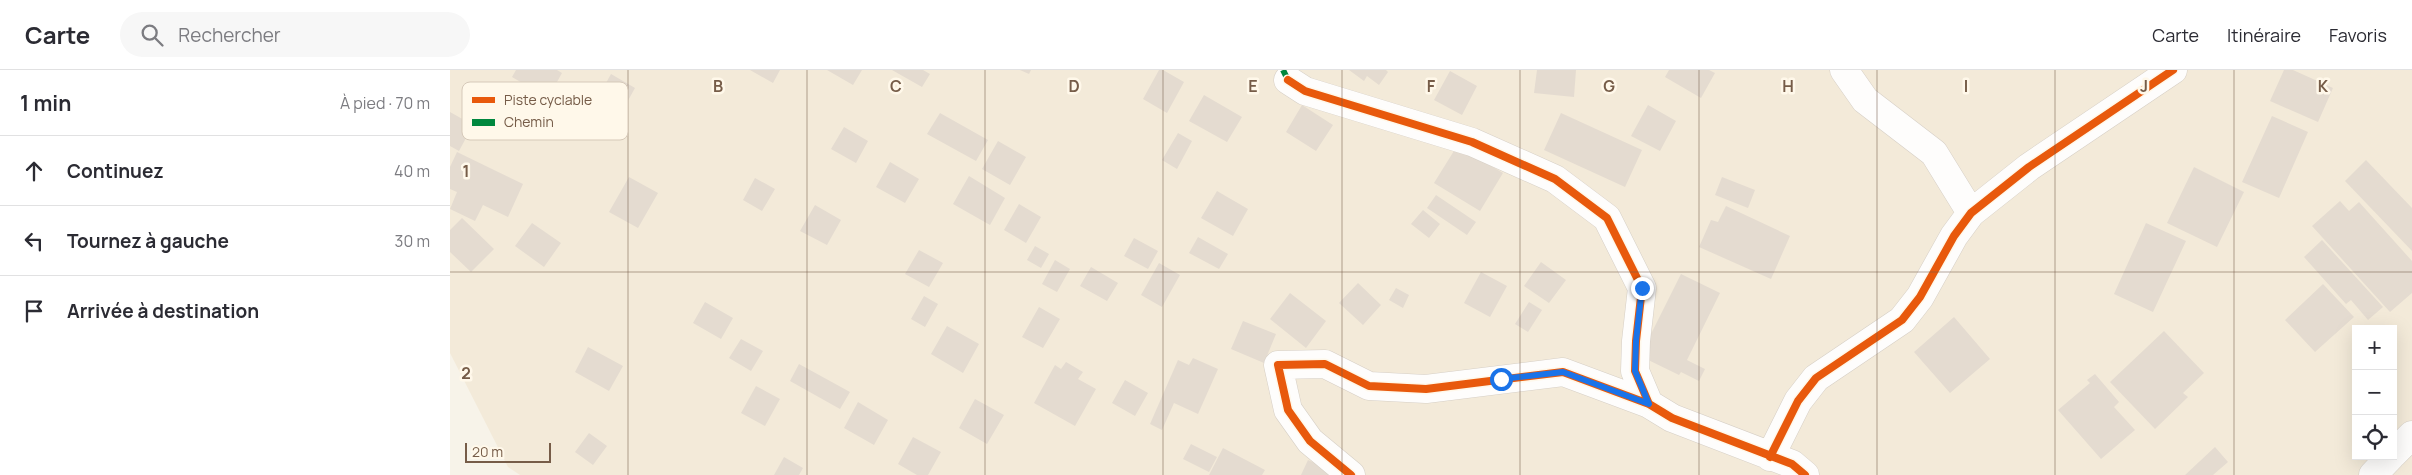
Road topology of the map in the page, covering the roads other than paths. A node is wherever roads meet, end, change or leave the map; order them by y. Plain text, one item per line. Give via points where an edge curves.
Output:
1 (1844, 70) edge
2 (2173, 70) edge
3 (1288, 80) dead end
4 (1971, 213) junction
5 (1649, 404) junction
6 (2412, 435) edge
7 (2397, 450) edge
8 (1770, 457) junction
9 (2387, 460) edge
10 (1352, 475) edge
11 (1805, 475) edge
12 (2373, 475) edge

1 - 4 street via 1865,100 1934,153
2 - 4 street via 2029,167
3 - 5 street via 1305,91 1480,146 1555,179 1607,218 1642,288 1635,371
4 - 8 street via 1954,236 1920,297 1902,320 1816,378 1798,401
5 - 8 street via 1672,418
5 - 10 street via 1563,372 1426,389 1369,386 1325,364 1278,365 1288,410 1310,441
6 - 7 street
8 - 11 street via 1792,464
9 - 12 street

